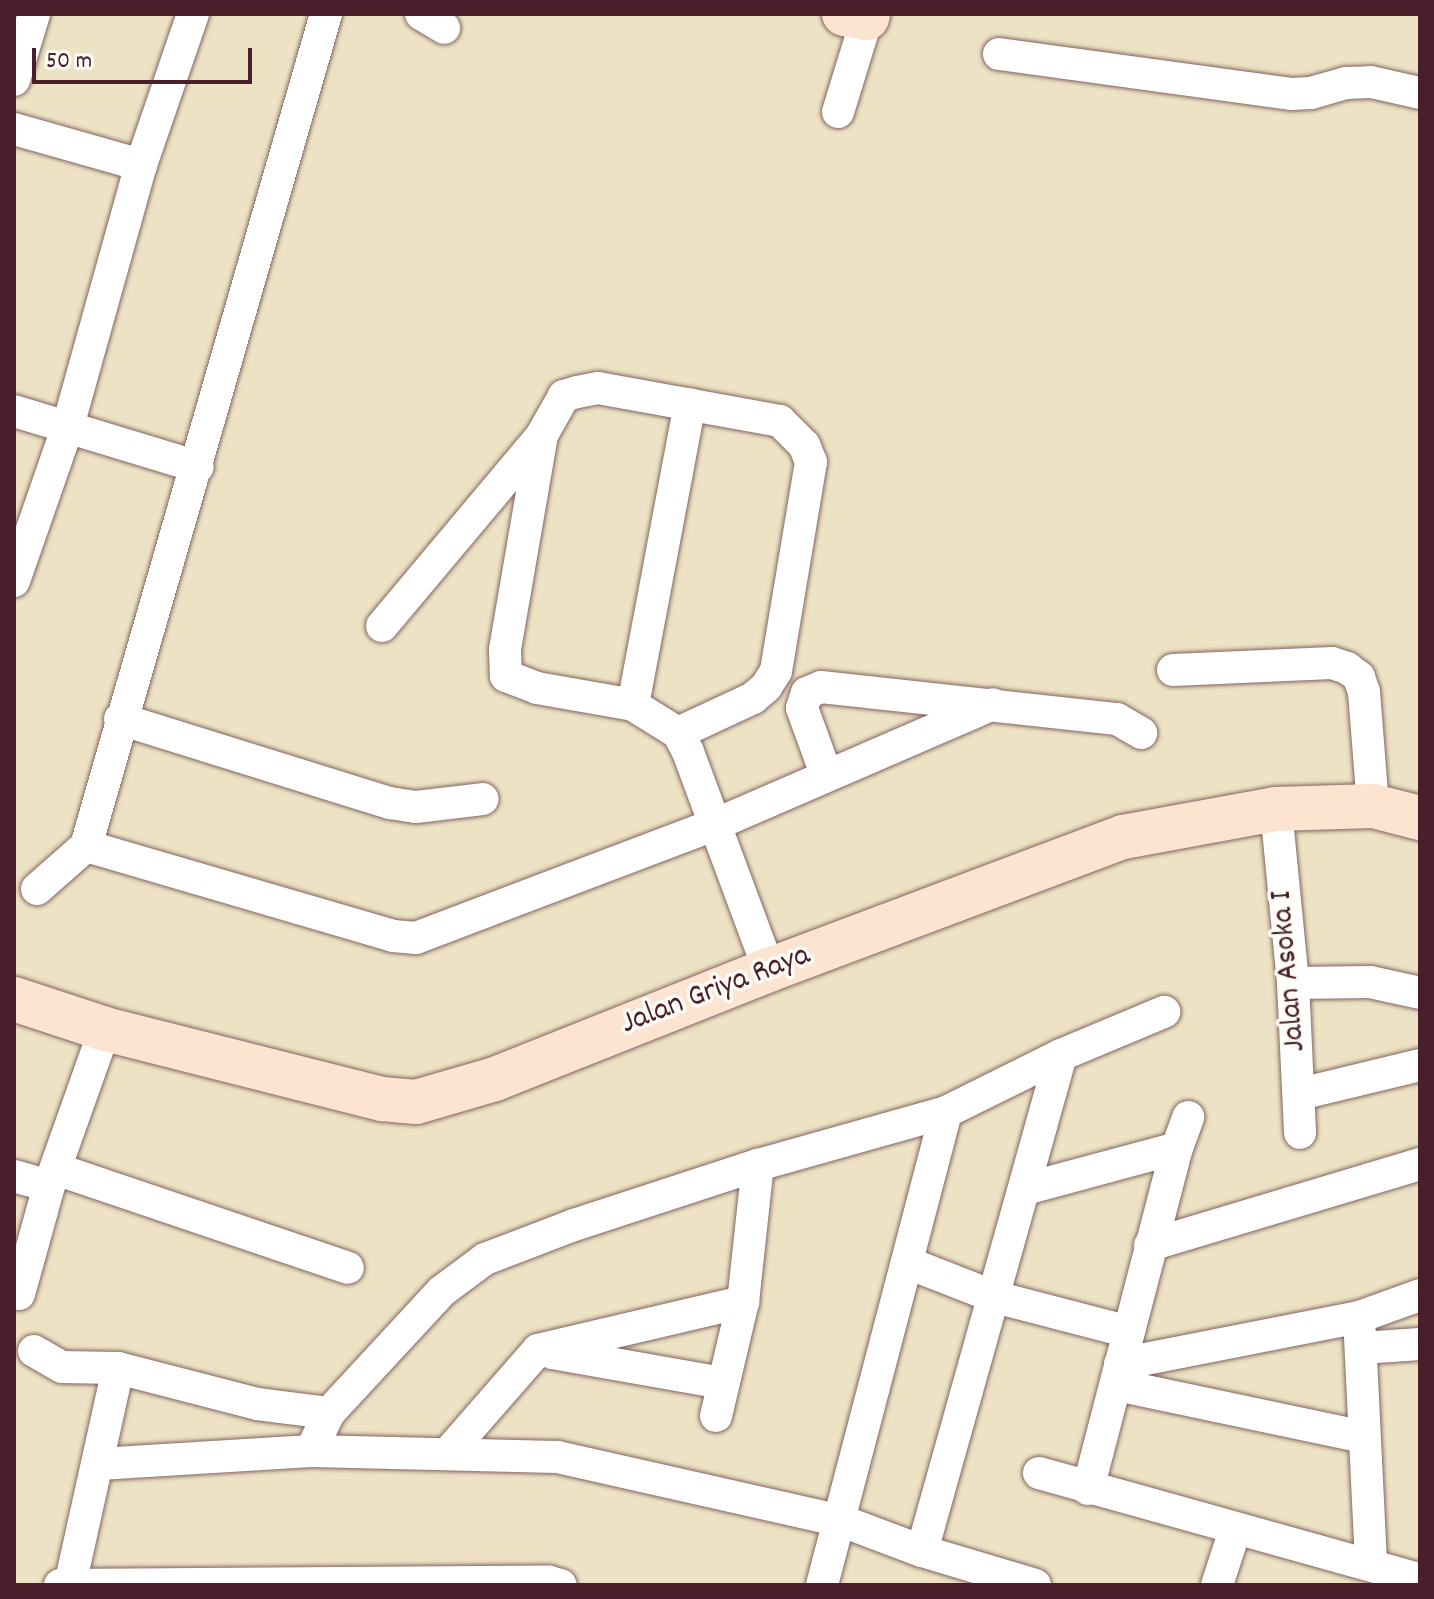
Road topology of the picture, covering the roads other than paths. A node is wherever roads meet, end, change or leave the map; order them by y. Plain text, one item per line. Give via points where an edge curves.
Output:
1 (34, 14) edge
2 (193, 14) edge
3 (326, 14) edge
4 (860, 15) edge
5 (999, 54) dead end
6 (14, 80) edge
7 (1420, 93) edge
8 (838, 112) dead end
9 (14, 129) edge
10 (141, 165) junction
11 (690, 404) junction
12 (14, 411) edge
13 (68, 426) junction
14 (542, 435) junction
15 (198, 467) junction
16 (14, 581) edge
17 (382, 626) dead end
18 (1173, 670) dead end
19 (993, 704) junction
20 (633, 705) junction
21 (120, 719) junction
22 (678, 733) junction
23 (1141, 733) dead end
24 (826, 774) junction
25 (483, 799) dead end
26 (1373, 806) junction
27 (1276, 809) junction
28 (1420, 818) edge
29 (714, 825) junction
30 (86, 846) junction
31 (37, 889) dead end
32 (769, 970) junction
33 (1293, 983) junction
34 (1420, 993) edge
35 (14, 999) edge
36 (1164, 1012) dead end
37 (105, 1029) junction
38 (1061, 1055) junction
39 (1420, 1065) edge
40 (1300, 1094) junction
41 (946, 1112) junction
42 (1188, 1117) dead end
43 (1300, 1133) dead end
44 (1177, 1148) junction
45 (758, 1165) junction
46 (1420, 1167) edge
47 (14, 1176) edge
48 (52, 1177) junction
49 (1025, 1189) junction
50 (1150, 1245) junction
51 (908, 1263) junction
52 (348, 1268) dead end
53 (19, 1294) dead end
54 (1420, 1295) edge
55 (995, 1297) junction
56 (743, 1302) junction
57 (1129, 1332) junction
58 (1360, 1332) junction
59 (1420, 1344) edge
60 (538, 1350) junction
61 (34, 1351) dead end
62 (118, 1368) junction
63 (1119, 1374) junction
64 (722, 1383) junction
65 (329, 1413) junction
66 (716, 1416) dead end
67 (1363, 1437) junction
68 (311, 1451) junction
69 (449, 1452) junction
70 (99, 1464) junction
71 (1039, 1473) dead end
72 (1088, 1489) junction
73 (842, 1521) junction
74 (1235, 1530) junction
75 (922, 1551) junction
76 (1371, 1565) junction
77 (1415, 1578) dead end
78 (66, 1584) edge
79 (561, 1585) edge
80 (822, 1585) edge
81 (1035, 1585) edge
82 (1217, 1585) edge

1 - 6 street
2 - 10 street
3 - 15 street
4 - 8 street
5 - 7 street via 1292,94 1358,82
9 - 10 street
10 - 13 street
11 - 14 street via 598,388 577,392 564,396
11 - 20 street
11 - 22 street via 780,421 804,445 811,477 776,671 753,698
12 - 13 street
13 - 15 street
13 - 16 street
14 - 17 street
14 - 20 street via 505,650 506,676 537,688
15 - 21 street
18 - 26 street via 1332,663 1347,668 1359,677 1364,692
19 - 23 street via 1117,719
19 - 24 street
19 - 24 street via 839,687 813,689 802,708
20 - 22 street
21 - 25 street via 390,803 416,807
21 - 30 street
22 - 29 street
24 - 29 street
26 - 27 street, Jalan Griya Raya
26 - 28 street, Jalan Griya Raya
27 - 32 street, Jalan Griya Raya via 1123,837
27 - 33 street, Jalan Asoka I
29 - 30 street via 411,939
29 - 32 street
30 - 31 street
32 - 37 street, Jalan Griya Raya via 495,1079 416,1102 382,1099
33 - 34 street via 1370,982
33 - 40 street, Jalan Asoka I
35 - 37 street, Jalan Griya Raya
36 - 38 street
37 - 48 street
38 - 41 street
38 - 49 street
39 - 40 street
40 - 43 street, Jalan Asoka I
41 - 45 street
41 - 51 street
42 - 44 street
44 - 49 street
44 - 50 street
45 - 56 street
45 - 65 street via 485,1259 442,1291
46 - 50 street
47 - 48 street
48 - 52 street
48 - 53 street
49 - 55 street
50 - 57 street
51 - 55 street
51 - 73 street
54 - 58 street
55 - 57 street
55 - 75 street
56 - 60 street
56 - 64 street
57 - 63 street
58 - 59 street
58 - 63 street
58 - 67 street
60 - 64 street
60 - 69 street
61 - 62 street via 62,1367
62 - 65 street via 257,1404
62 - 70 street
63 - 67 street
63 - 72 street
64 - 66 street
65 - 68 street
67 - 76 street
68 - 69 street
68 - 70 street
69 - 73 street via 557,1457
70 - 78 street
71 - 72 street
72 - 74 street
73 - 75 street
73 - 80 street
74 - 76 street
74 - 82 street
75 - 81 street
76 - 77 street
78 - 79 street

